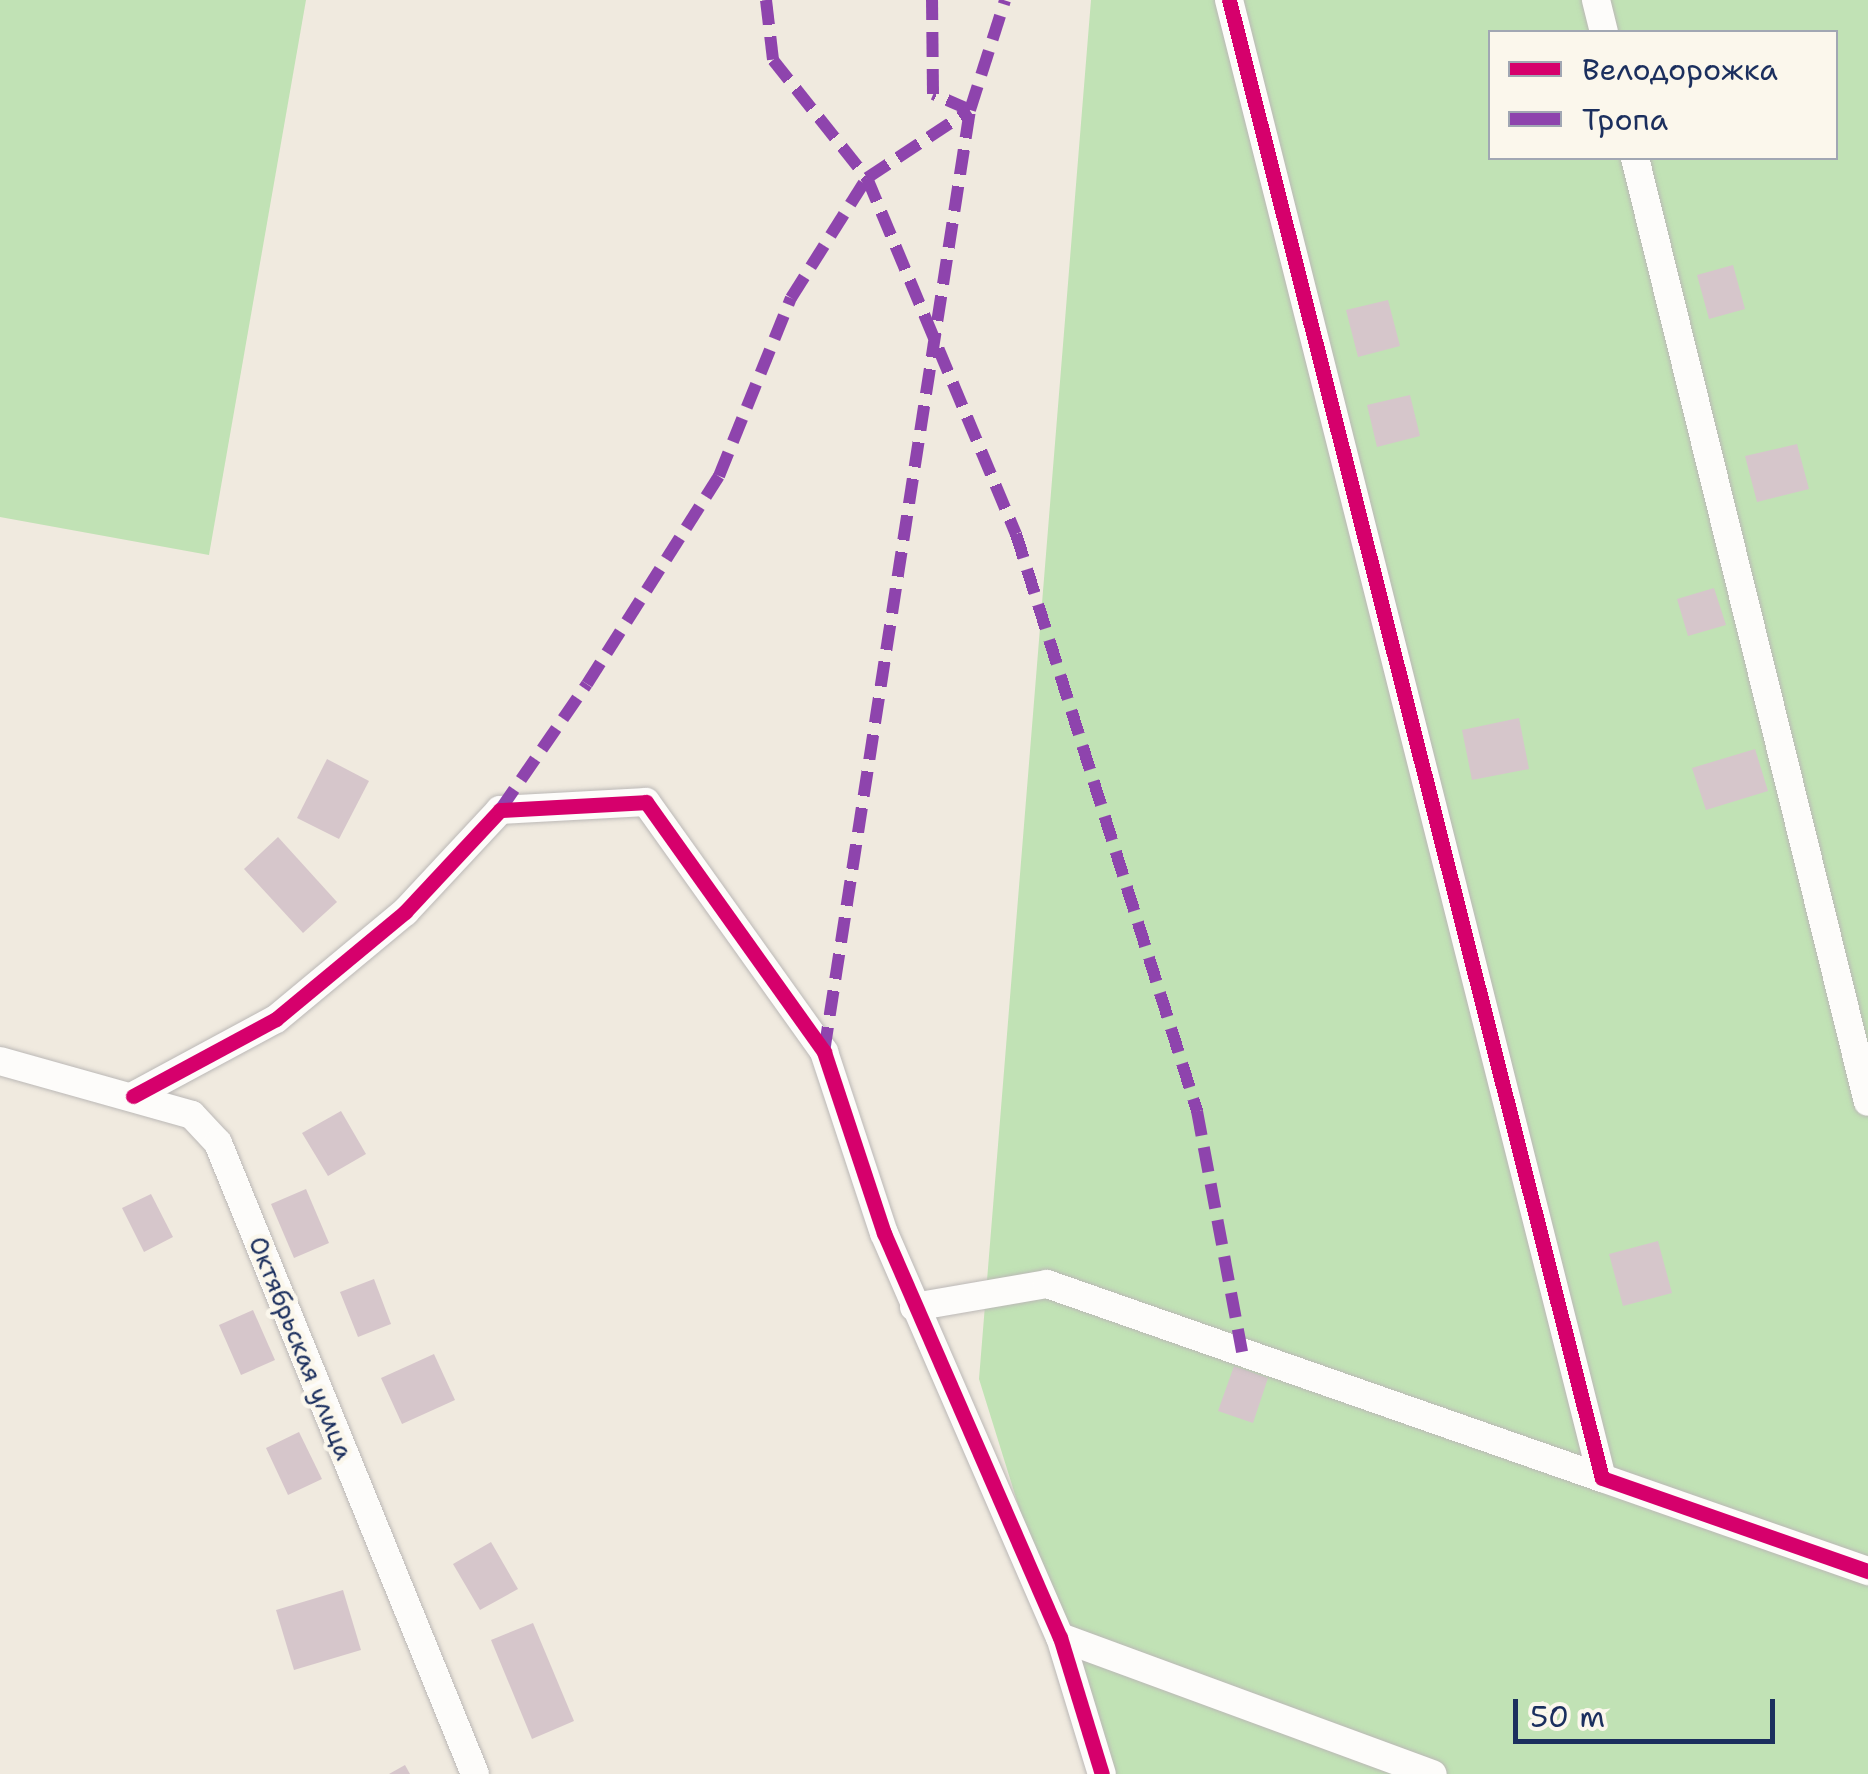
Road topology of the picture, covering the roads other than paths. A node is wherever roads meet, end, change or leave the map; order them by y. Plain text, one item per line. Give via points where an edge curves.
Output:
1 (1229, 0) edge
2 (1596, 0) edge
3 (1604, 30) edge
4 (1635, 160) edge
5 (0, 1061) edge
6 (133, 1096) junction
7 (1868, 1102) edge
8 (914, 1307) junction
9 (1602, 1478) junction
10 (1868, 1571) edge
11 (1060, 1637) junction
12 (475, 1774) edge
13 (1102, 1774) edge
14 (1432, 1774) edge

1 - 9 street
2 - 3 street
4 - 7 street
5 - 6 street, Октябрьская улица
6 - 8 street via 276,1019 406,912 500,810 646,802 824,1052
6 - 12 street, Октябрьская улица via 192,1115 218,1143
8 - 9 street via 1047,1284
8 - 11 street
9 - 10 street
11 - 13 street
11 - 14 street

